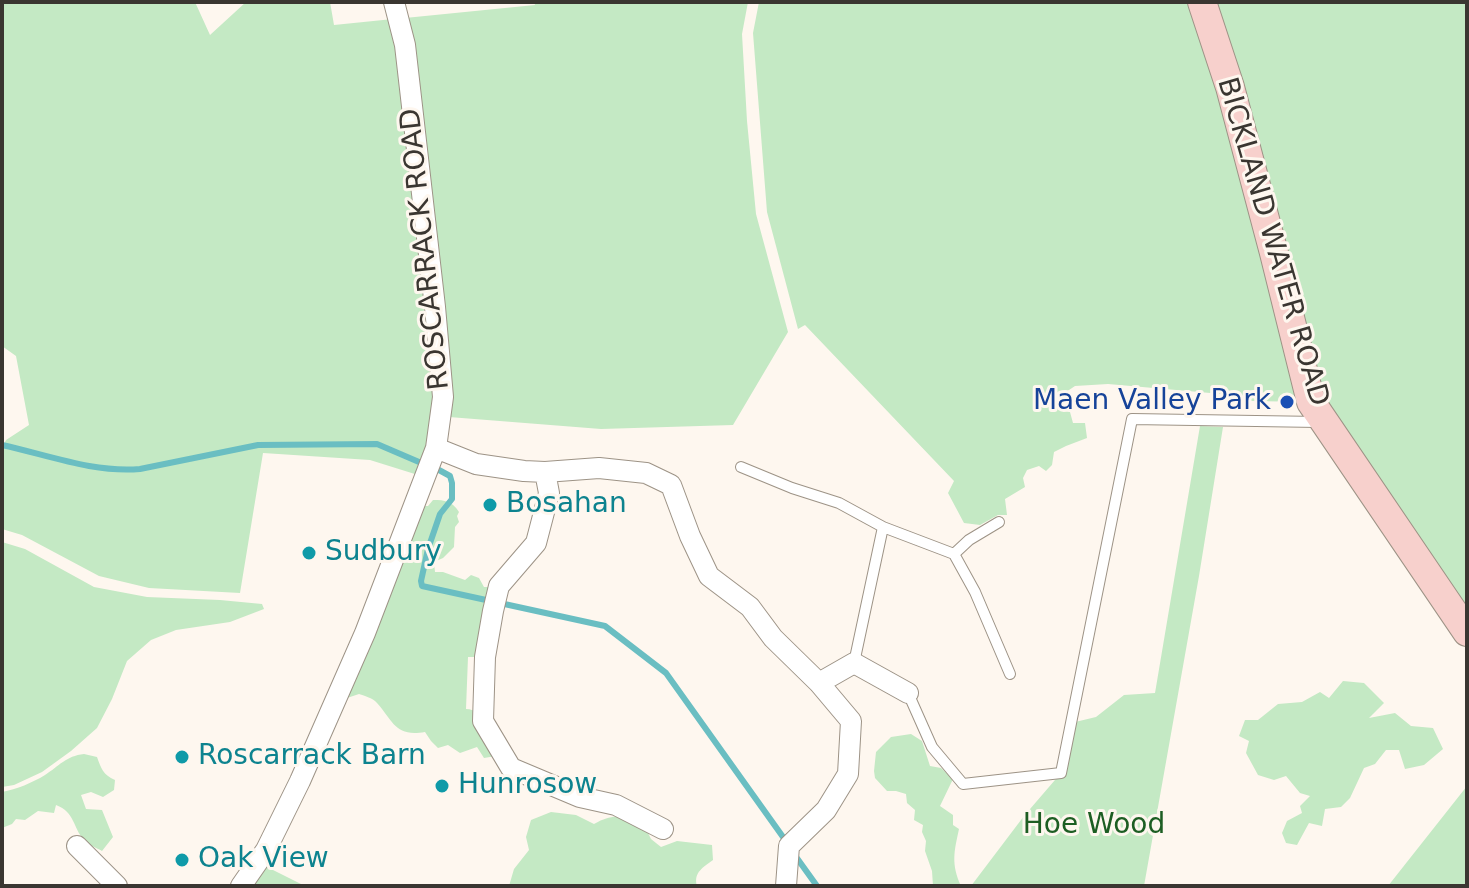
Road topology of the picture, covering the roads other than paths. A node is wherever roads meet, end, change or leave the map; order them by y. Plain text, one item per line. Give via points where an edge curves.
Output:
1 (394, 2) edge
2 (1202, 2) edge
3 (1324, 422) junction
4 (436, 448) junction
5 (741, 467) dead end
6 (545, 472) junction
7 (999, 522) dead end
8 (883, 527) junction
9 (954, 554) junction
10 (1467, 632) edge
11 (854, 663) junction
12 (1010, 674) dead end
13 (819, 683) junction
14 (908, 693) joint
15 (663, 829) dead end
16 (77, 846) dead end
17 (117, 886) edge
18 (241, 886) edge
19 (786, 886) edge

1 - 4 street, ROSCARRACK ROAD via 405,45 443,397
2 - 3 street, BICKLAND WATER ROAD via 1230,87 1311,402
3 - 10 street, BICKLAND WATER ROAD
3 - 14 lane via 1132,419 1061,773 963,784 932,747
4 - 6 street via 476,464
4 - 18 street, ROSCARRACK ROAD via 365,633 300,781 266,850
5 - 8 lane via 839,503
6 - 13 street via 599,468 646,473 671,485 709,576 750,607
6 - 15 street via 549,493 536,543 499,586 495,602 485,657 483,721 511,768 580,797 616,805
7 - 9 lane
8 - 9 lane
8 - 11 lane
9 - 12 lane
11 - 13 street
11 - 14 street
13 - 19 street via 851,721 848,774 826,810 789,846
16 - 17 street

